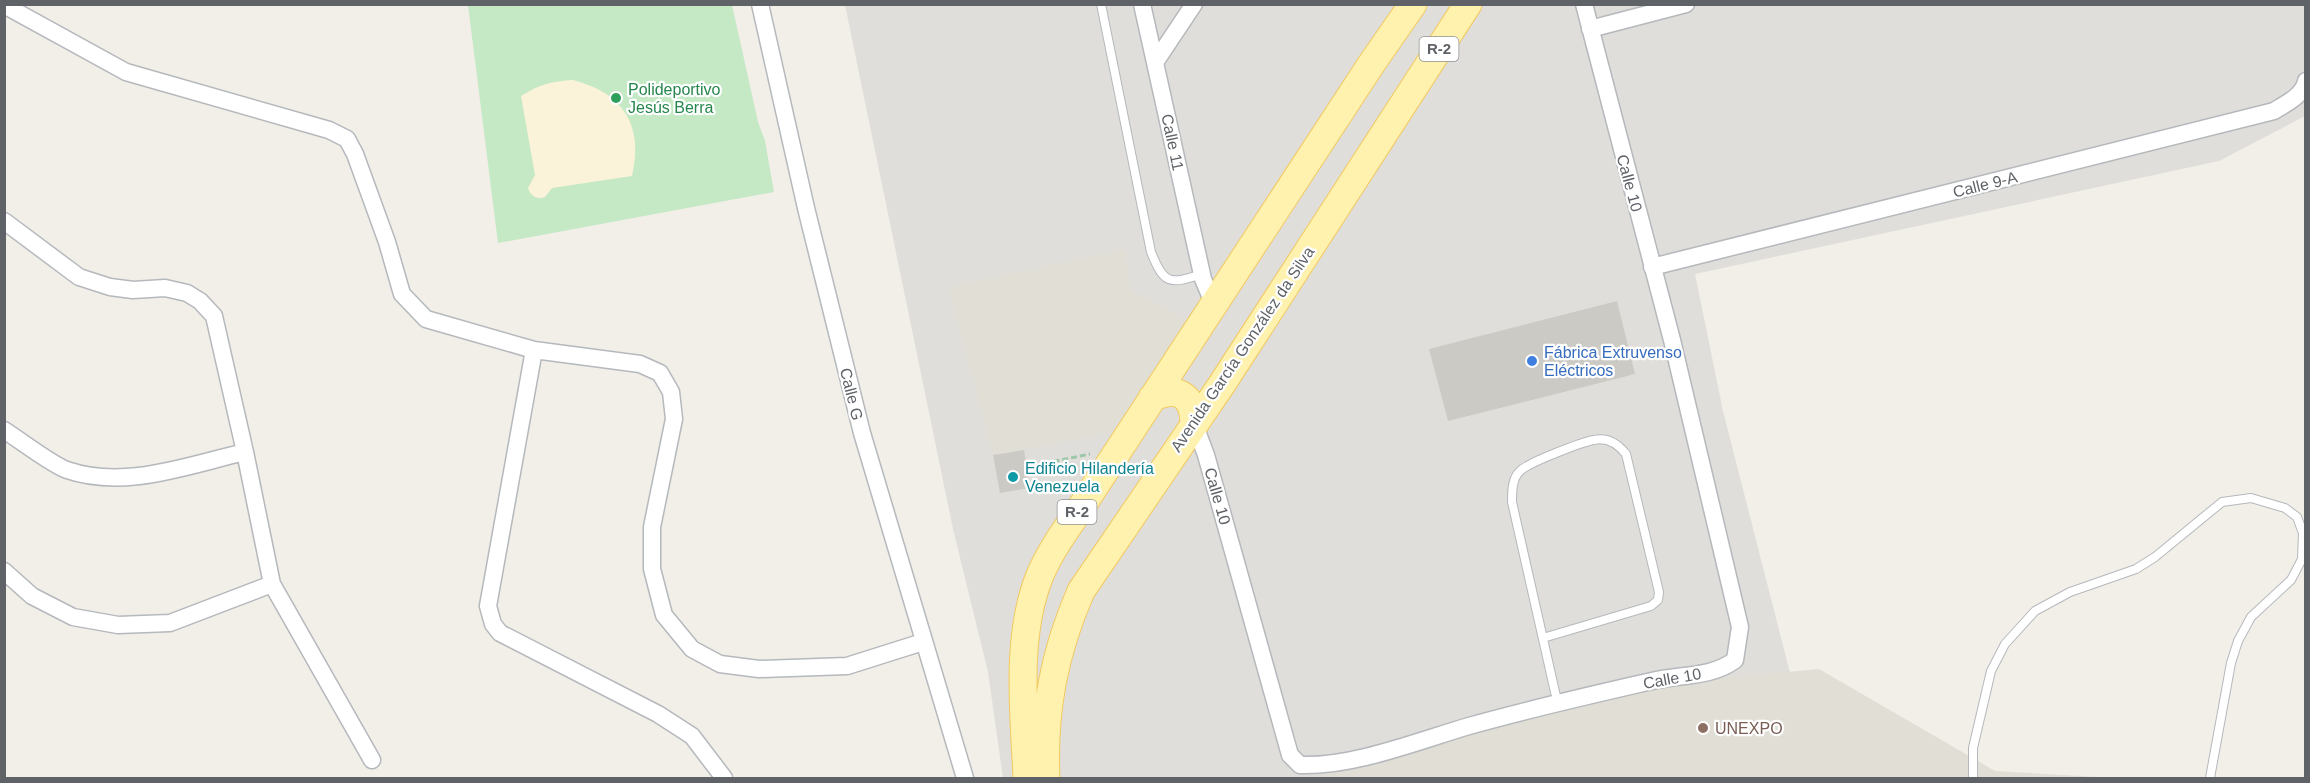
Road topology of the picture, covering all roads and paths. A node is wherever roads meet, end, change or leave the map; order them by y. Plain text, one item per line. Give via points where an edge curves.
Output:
1 (760, 4) edge
2 (1101, 4) edge
3 (1142, 4) edge
4 (1194, 4) edge
5 (1413, 4) edge
6 (1468, 4) edge
7 (1584, 4) edge
8 (1686, 4) edge
9 (4, 5) edge
10 (1590, 29) junction
11 (1156, 61) junction
12 (2306, 81) edge
13 (4, 221) edge
14 (1652, 267) junction
15 (1211, 286) junction
16 (534, 350) junction
17 (1178, 360) junction
18 (1222, 384) junction
19 (1152, 398) junction
20 (1194, 423) junction
21 (4, 430) edge
22 (1120, 446) junction
23 (245, 452) junction
24 (1027, 467) dead end
25 (4, 571) edge
26 (272, 584) junction
27 (1543, 638) junction
28 (923, 642) junction
29 (1558, 703) junction
30 (372, 760) dead end
31 (724, 778) edge
32 (965, 778) edge
33 (1027, 778) edge
34 (1046, 778) edge
35 (1973, 778) edge
36 (2210, 778) edge

1 - 28 street, Calle G via 862,433
2 - 15 lane via 1151,252 1160,274
3 - 11 street, Calle 11
4 - 11 street
5 - 15 main road, R-2
6 - 18 main road, Avenida García González da Silva / R-2
7 - 10 street, Calle 10
8 - 10 street
9 - 16 street via 126,72 329,130 347,139 387,242 402,294 426,319
10 - 14 street, Calle 10
11 - 15 street, Calle 11
12 - 14 street, Calle 9-A via 2296,97 2274,111
13 - 23 street via 80,277 133,290 165,288 200,301 214,316
14 - 29 street, Calle 10 via 1740,627 1738,649 1735,660 1724,668 1662,678
15 - 17 main road, R-2
16 - 28 street via 640,364 660,373 671,392 674,419 652,527 652,569 664,615 692,649 720,664 759,669 847,666
16 - 31 street via 488,606 493,624 500,633 658,714 692,736
17 - 18 main road via 1195,384
17 - 19 main road, R-2
18 - 20 main road, Avenida García González da Silva / R-2
19 - 20 main road via 1176,391 1194,412
19 - 22 main road, R-2
20 - 29 street, Calle 10 via 1287,746 1300,765 1354,759
20 - 34 main road, Avenida García González da Silva / R-2 via 1081,591 1065,628 1046,716
21 - 23 street via 66,470 98,477 135,477
22 - 24 path
22 - 33 main road, R-2 via 1051,553 1033,597 1024,659
23 - 26 street
25 - 26 street via 32,596 73,617 118,625 170,623
26 - 30 street
27 - 27 lane via 1651,606 1658,600 1626,454 1619,445 1607,440 1594,439 1528,464 1518,471 1512,486 1512,502
27 - 29 lane
28 - 32 street, Calle G
35 - 36 lane via 1973,748 1991,671 2005,644 2035,611 2070,592 2136,569 2222,501 2251,498 2285,508 2296,517 2303,533 2302,559 2291,580 2251,617 2238,640

